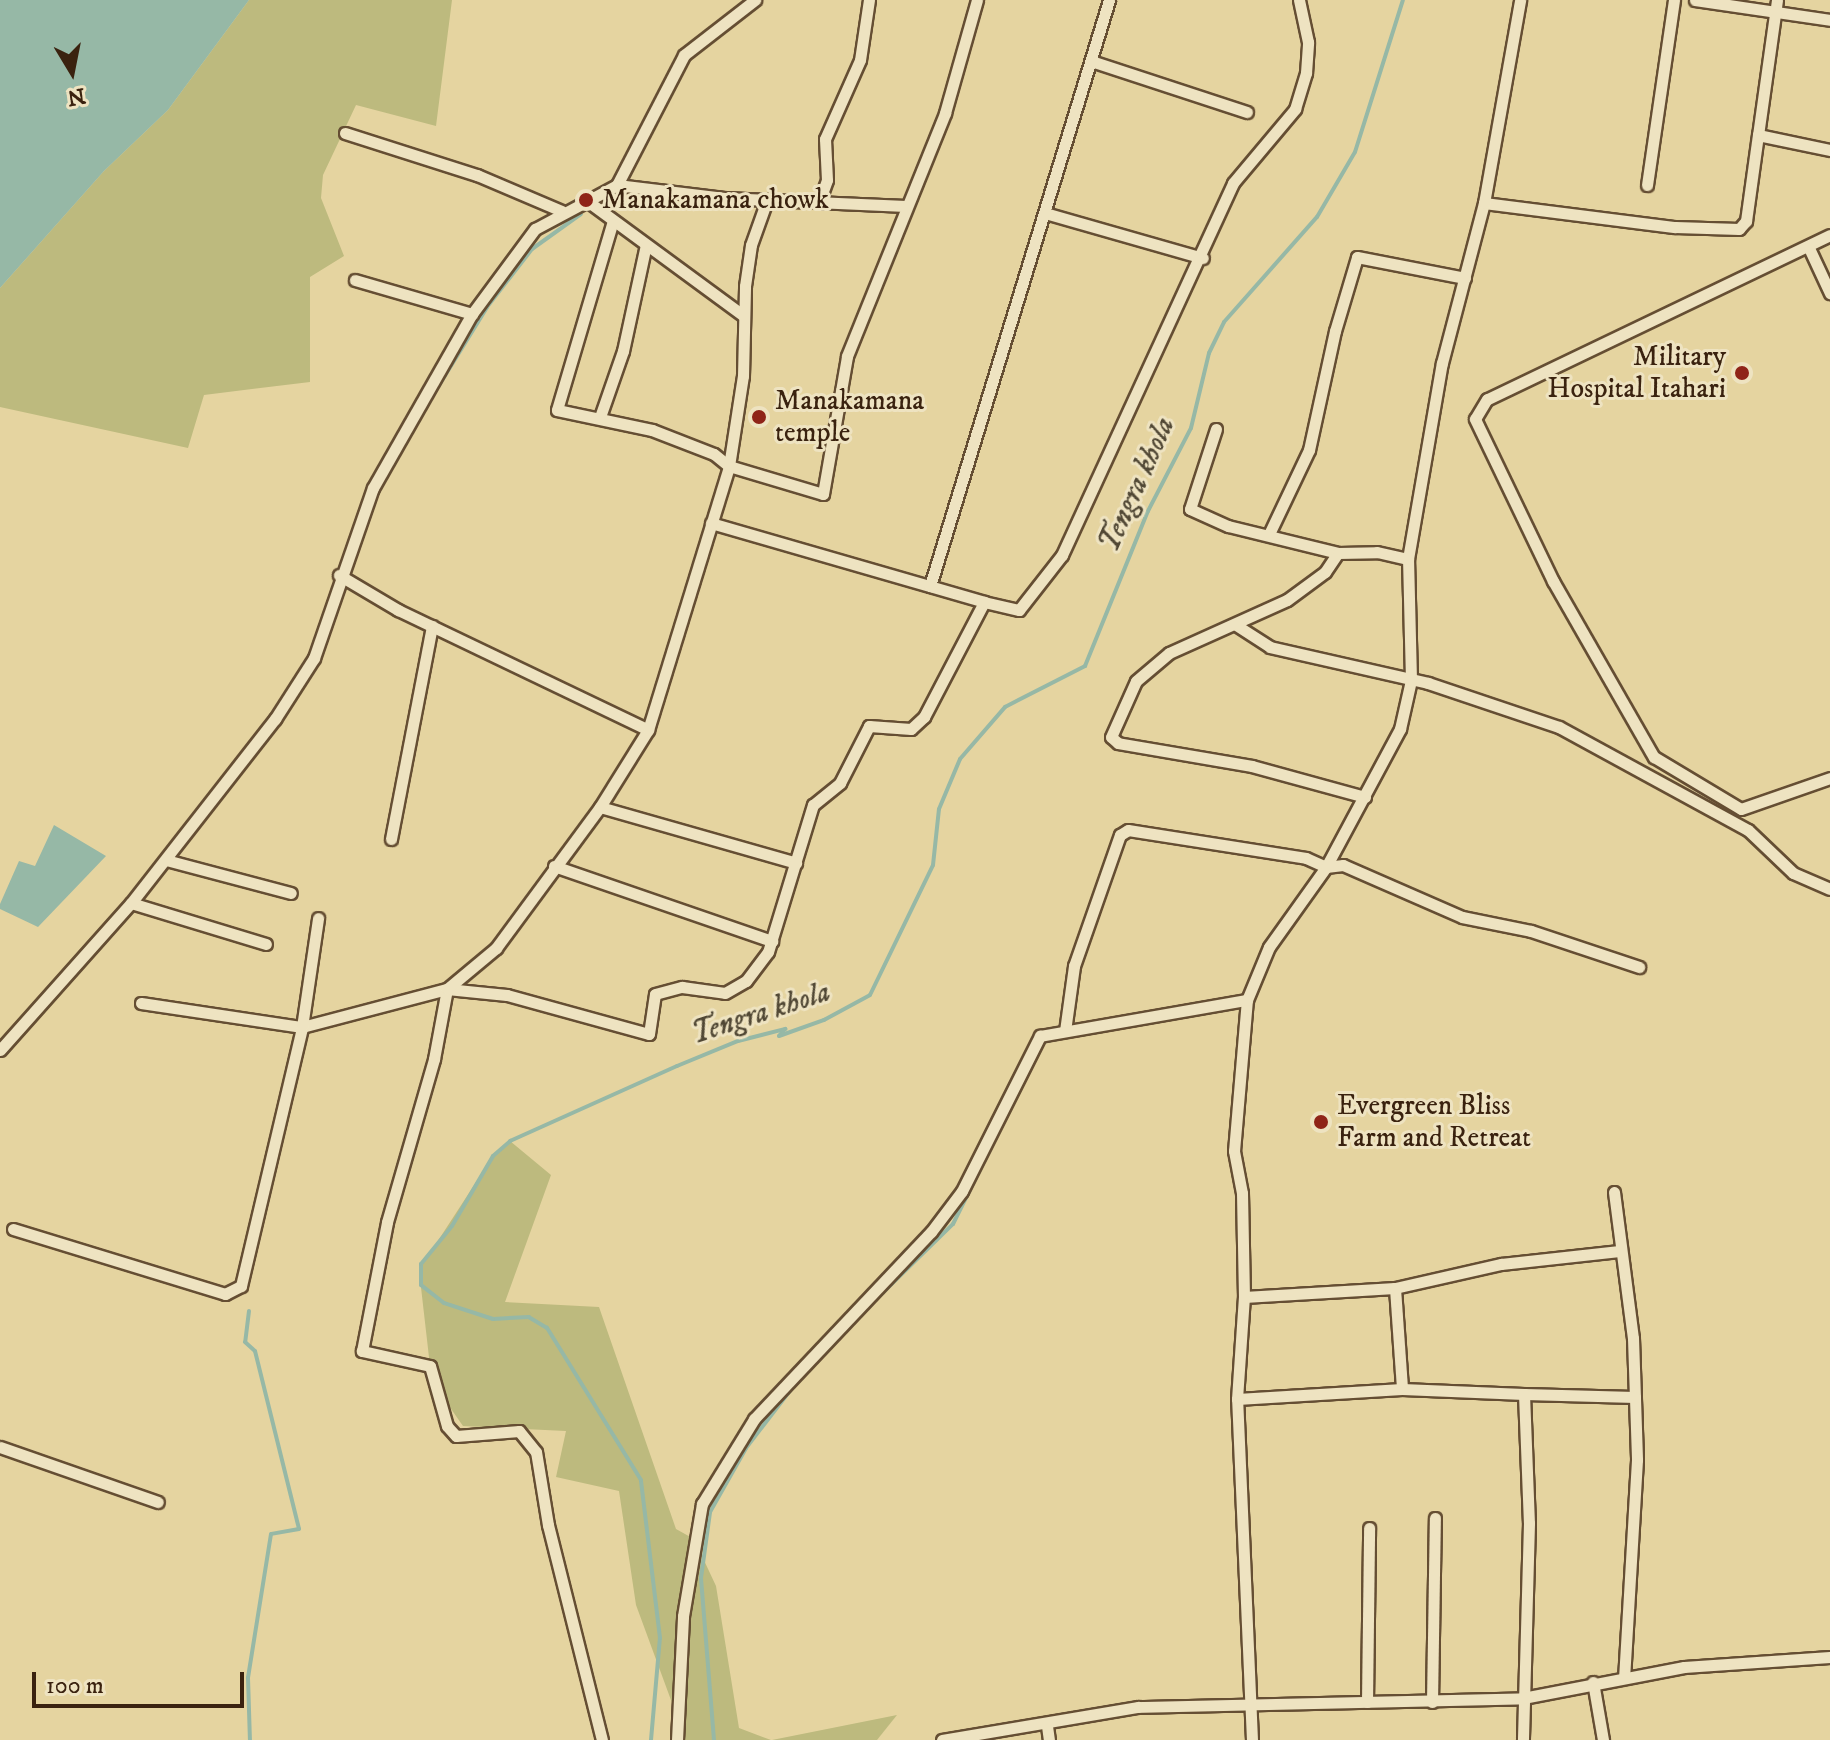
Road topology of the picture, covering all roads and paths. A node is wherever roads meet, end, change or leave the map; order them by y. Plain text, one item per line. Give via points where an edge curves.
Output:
1 (755, 0) edge
2 (869, 0) edge
3 (977, 0) edge
4 (1109, 0) edge
5 (1286, 0) edge
6 (1520, 0) edge
7 (1674, 0) edge
8 (1695, 0) edge
9 (1299, 2) edge
10 (1776, 5) edge
11 (1830, 20) edge
12 (1091, 61) junction
13 (1247, 112) dead end
14 (345, 133) dead end
15 (1758, 135) junction
16 (1830, 150) edge
17 (617, 185) junction
18 (1647, 185) dead end
19 (586, 200) junction
20 (767, 200) junction
21 (819, 202) junction
22 (1484, 203) junction
23 (906, 206) junction
24 (562, 211) junction
25 (1045, 213) junction
26 (612, 224) junction
27 (1830, 235) edge
28 (646, 245) junction
29 (1809, 248) junction
30 (1203, 258) junction
31 (1465, 278) junction
32 (355, 280) dead end
33 (1830, 293) edge
34 (472, 314) junction
35 (744, 316) junction
36 (600, 417) junction
37 (1216, 429) dead end
38 (729, 466) junction
39 (711, 523) junction
40 (1270, 532) junction
41 (1338, 553) junction
42 (1408, 559) junction
43 (339, 575) junction
44 (930, 586) junction
45 (984, 602) junction
46 (1236, 625) junction
47 (432, 626) junction
48 (1411, 680) junction
49 (648, 730) junction
50 (1830, 778) edge
51 (1365, 797) junction
52 (600, 807) junction
53 (391, 839) dead end
54 (166, 860) junction
55 (796, 863) junction
56 (554, 866) junction
57 (1326, 867) junction
58 (1830, 889) edge
59 (291, 893) dead end
60 (131, 903) junction
61 (318, 918) dead end
62 (772, 941) junction
63 (266, 944) dead end
64 (1639, 967) dead end
65 (447, 989) junction
66 (1247, 1000) junction
67 (141, 1003) dead end
68 (302, 1027) junction
69 (1065, 1031) junction
70 (0, 1050) edge
71 (1614, 1192) dead end
72 (13, 1229) dead end
73 (1619, 1251) junction
74 (1395, 1288) junction
75 (1244, 1297) junction
76 (1402, 1389) junction
77 (1524, 1394) junction
78 (1635, 1397) junction
79 (1237, 1399) junction
80 (0, 1447) edge
81 (158, 1502) dead end
82 (1435, 1518) dead end
83 (1369, 1528) dead end
84 (1830, 1657) edge
85 (1624, 1677) junction
86 (1593, 1682) junction
87 (1523, 1698) junction
88 (1367, 1702) junction
89 (1432, 1702) junction
90 (1252, 1706) junction
91 (1047, 1726) junction
92 (962, 1739) edge
93 (602, 1740) edge
94 (677, 1740) edge
95 (942, 1740) edge
96 (1049, 1740) edge
97 (1252, 1740) edge
98 (1523, 1740) edge
99 (1603, 1740) edge

1 - 17 street via 684,55
2 - 21 street via 860,60 825,139 827,180
3 - 23 street via 945,113
4 - 12 street
5 - 9 street
6 - 22 street
7 - 18 street
8 - 10 street
9 - 30 street via 1308,42 1295,109 1233,183
10 - 11 street
10 - 15 street
12 - 13 street
12 - 25 street
14 - 24 street via 477,175
15 - 16 street
15 - 22 street via 1746,221 1739,229 1675,227
17 - 19 street
17 - 20 street
19 - 24 street
19 - 26 street
20 - 21 street
20 - 35 street via 751,245
21 - 23 street
22 - 31 street
23 - 38 street via 847,356 823,494
24 - 34 street via 535,229
25 - 30 street
25 - 44 street
26 - 28 street
26 - 36 street via 557,410
27 - 29 street
28 - 35 street
28 - 36 street via 623,351
29 - 33 street
29 - 50 street via 1487,399 1475,419 1553,581 1654,757 1741,809
30 - 45 street via 1179,299 1062,555 1019,610
31 - 40 street via 1357,257 1309,450
31 - 42 street via 1442,363
32 - 34 street
34 - 43 street via 373,488
35 - 38 street via 743,376
36 - 38 street via 673,437
37 - 40 street via 1190,509 1228,526
38 - 39 street
39 - 44 street
39 - 49 street
40 - 41 street
41 - 42 street via 1377,552
41 - 46 street via 1325,572 1287,600
42 - 48 street
43 - 47 street
43 - 54 street via 314,658 275,719
44 - 45 street
45 - 55 street via 924,717 911,729 869,726 840,783 813,805
46 - 48 street via 1270,647
46 - 51 street via 1179,648 1149,667 1136,681 1111,737 1118,743 1252,766
47 - 49 street
47 - 53 street
48 - 51 street via 1400,729
48 - 58 street via 1559,727 1748,830 1793,873
49 - 52 street
51 - 57 street
52 - 55 street
52 - 56 street
54 - 59 street
54 - 60 street
55 - 62 street
56 - 62 street
56 - 65 street via 496,948
57 - 64 street via 1343,865 1462,917 1531,931
57 - 66 street via 1269,947
57 - 69 street via 1306,858 1128,830 1120,835 1074,966
60 - 63 street
60 - 70 street
61 - 68 street
62 - 65 street via 746,981 725,993 682,987 655,994 649,1034 507,995
65 - 68 street
65 - 93 street via 434,1059 387,1222 362,1351 430,1366 447,1426 456,1436 519,1431 536,1452 548,1525
66 - 69 street
66 - 75 street via 1234,1151 1242,1193
67 - 68 street
68 - 72 street via 246,1275 233,1292
69 - 94 street via 1040,1036 954,1201 754,1419 702,1504 683,1616
71 - 73 street
73 - 74 street via 1501,1264
73 - 78 street via 1633,1338
74 - 75 street
74 - 76 street
75 - 79 street
76 - 77 street
76 - 79 street
77 - 78 street
77 - 87 street via 1529,1523
78 - 85 street via 1637,1460
79 - 90 street
80 - 81 street
82 - 89 street
83 - 88 street
84 - 85 street
85 - 86 street
86 - 87 street
86 - 99 street
87 - 89 street
87 - 98 street
88 - 89 street
88 - 90 street
90 - 91 street via 1138,1707 1079,1714
90 - 97 street
91 - 92 street
91 - 96 street
92 - 95 street

